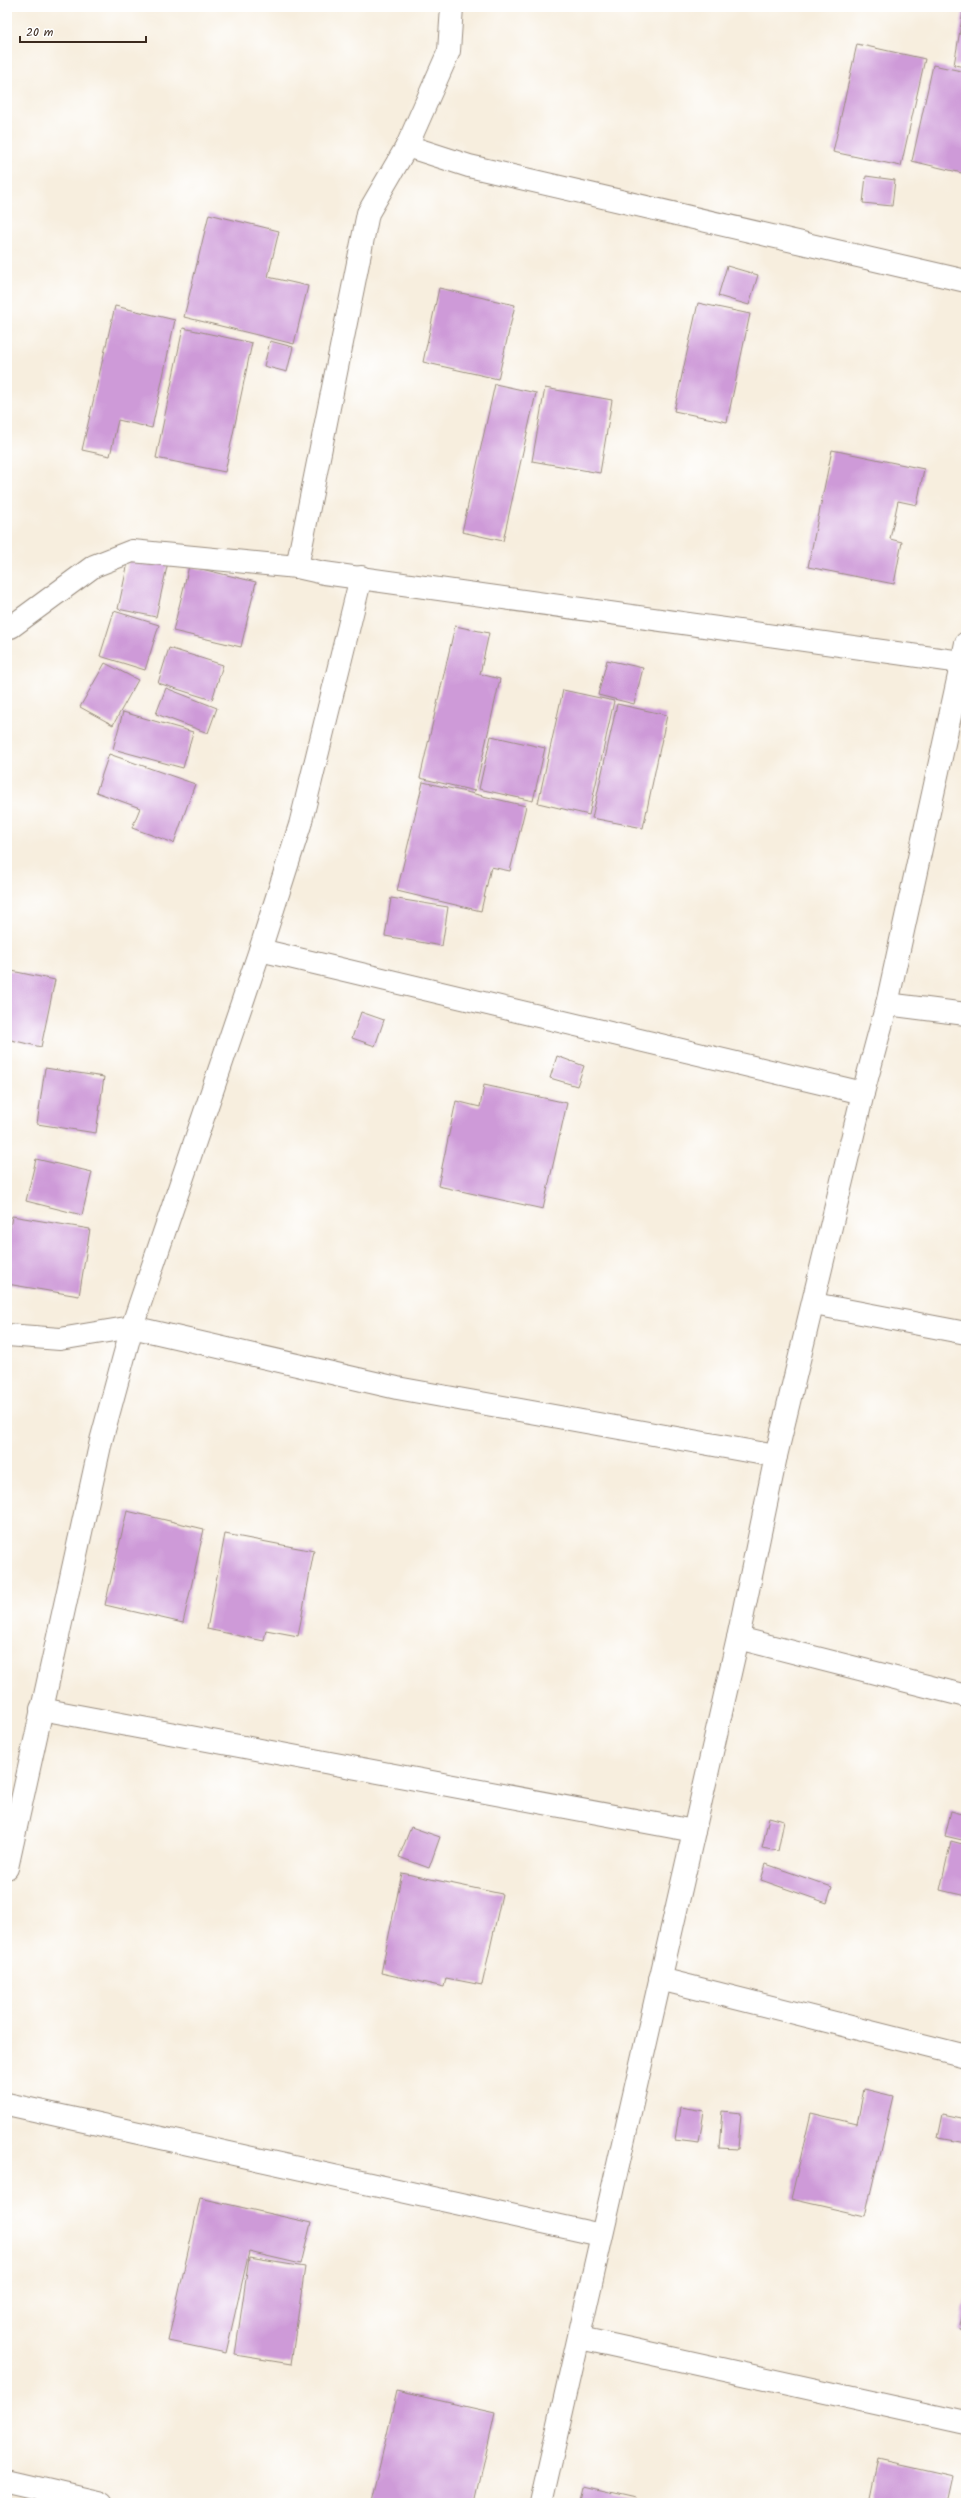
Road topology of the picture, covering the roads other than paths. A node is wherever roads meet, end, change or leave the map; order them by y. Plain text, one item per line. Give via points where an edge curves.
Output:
1 (452, 7) edge
2 (407, 146) junction
3 (966, 281) edge
4 (297, 567) junction
5 (361, 577) junction
6 (8, 629) edge
7 (964, 653) edge
8 (260, 950) junction
9 (887, 1004) junction
10 (966, 1014) edge
11 (863, 1093) junction
12 (814, 1304) junction
13 (132, 1327) junction
14 (966, 1334) edge
15 (7, 1335) edge
16 (776, 1456) junction
17 (738, 1638) junction
18 (966, 1696) edge
19 (41, 1709) junction
20 (694, 1831) junction
21 (7, 1868) edge
22 (660, 1979) junction
23 (966, 2056) edge
24 (7, 2104) edge
25 (601, 2236) junction
26 (580, 2338) junction
27 (966, 2423) edge
28 (7, 2480) edge
29 (102, 2503) edge
30 (541, 2503) edge

1 - 2 street via 449,50
2 - 3 street via 469,166
2 - 4 street via 368,213
4 - 5 street
4 - 6 street via 132,552 94,566
5 - 7 street
5 - 8 street via 300,825
7 - 9 street
8 - 11 street
8 - 13 street
9 - 10 street
9 - 11 street
11 - 12 street
12 - 14 street
12 - 16 street
13 - 15 street via 60,1339
13 - 16 street via 397,1388
13 - 19 street via 101,1441
16 - 17 street
17 - 18 street
17 - 20 street
19 - 20 street
19 - 21 street
20 - 22 street
22 - 23 street
22 - 25 street
24 - 25 street
25 - 26 street
26 - 27 street
26 - 30 street
28 - 29 street

